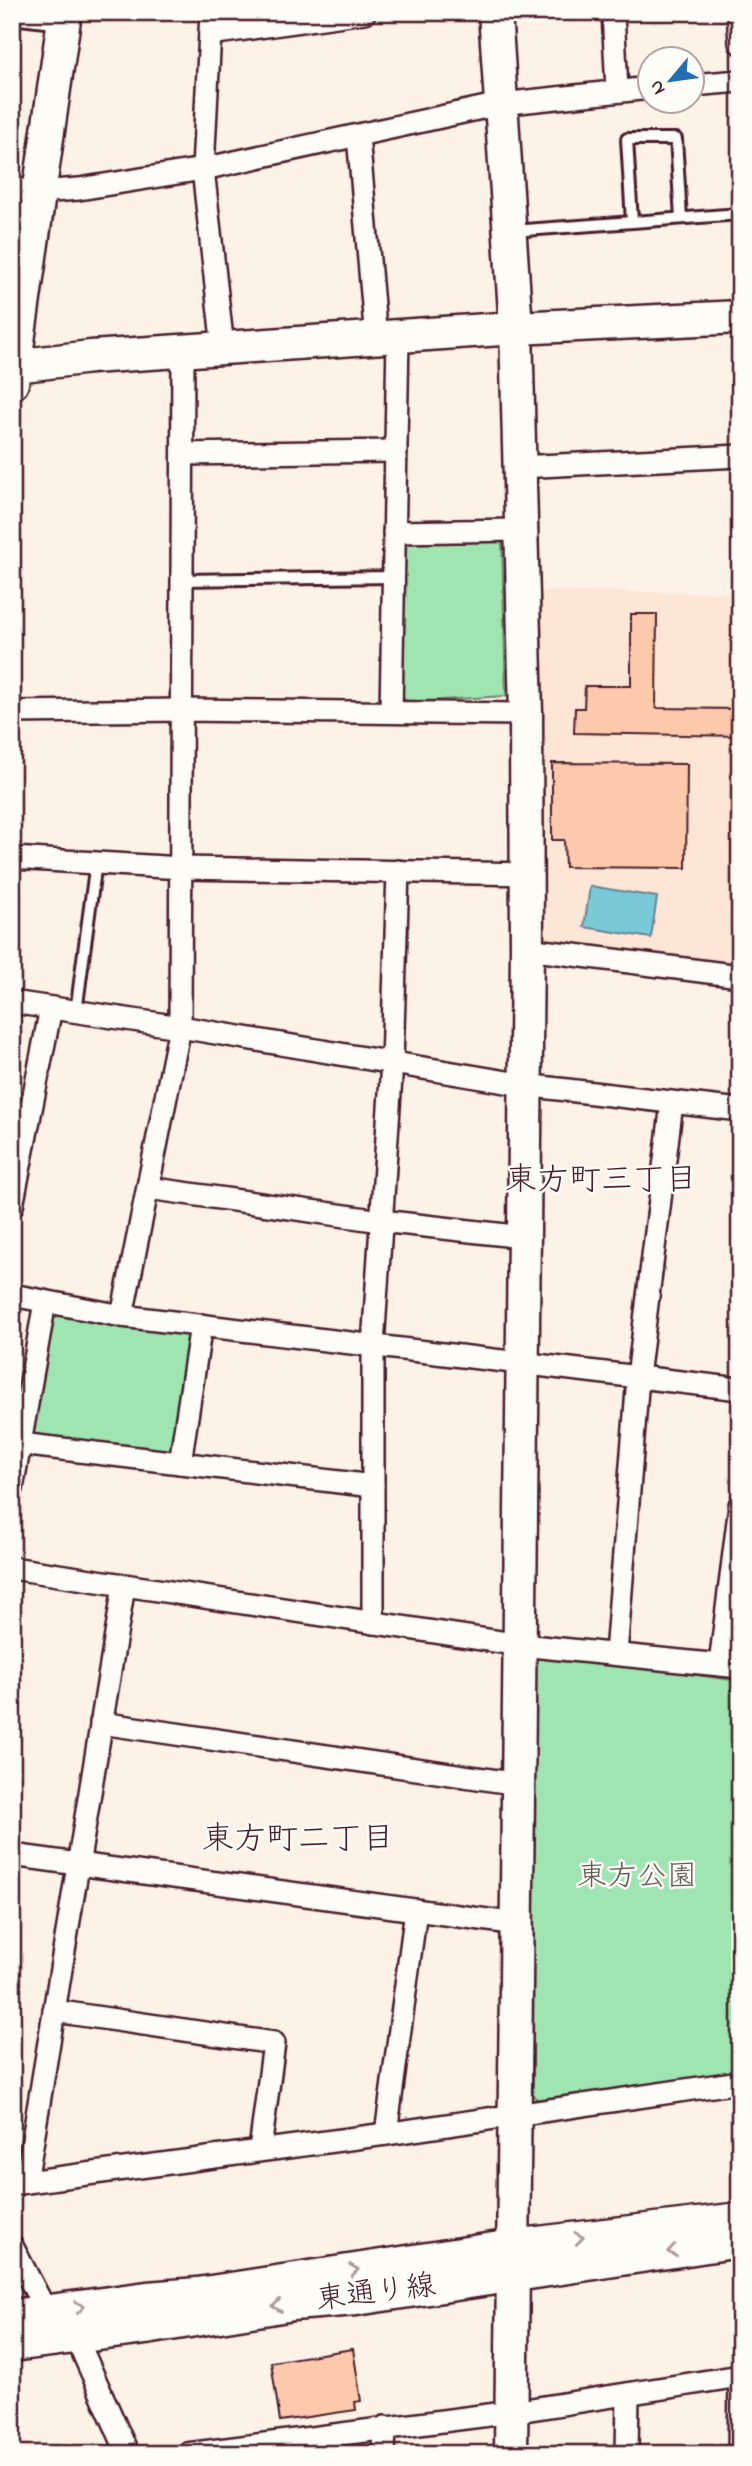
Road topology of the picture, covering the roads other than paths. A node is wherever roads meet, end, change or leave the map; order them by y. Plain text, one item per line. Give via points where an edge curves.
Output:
1 (365, 12) edge
2 (495, 12) edge
3 (613, 12) edge
4 (738, 12) edge
5 (12, 18) edge
6 (64, 18) edge
7 (211, 23) edge
8 (740, 43) edge
9 (740, 81) edge
10 (706, 84) edge
11 (636, 89) edge
12 (617, 90) junction
13 (500, 104) junction
14 (358, 136) junction
15 (203, 169) junction
16 (26, 191) edge
17 (740, 214) edge
18 (681, 218) junction
19 (632, 222) junction
20 (509, 231) junction
21 (740, 317) edge
22 (516, 328) junction
23 (387, 338) junction
24 (223, 348) junction
25 (183, 351) junction
26 (14, 375) edge
27 (396, 451) junction
28 (183, 454) junction
29 (740, 456) edge
30 (519, 467) junction
31 (521, 530) junction
32 (394, 531) junction
33 (394, 577) junction
34 (183, 580) junction
35 (182, 710) junction
36 (12, 712) edge
37 (391, 712) junction
38 (526, 714) junction
39 (12, 858) edge
40 (96, 862) junction
41 (182, 868) junction
42 (398, 871) junction
43 (526, 874) junction
44 (527, 948) junction
45 (740, 975) edge
46 (12, 1002) edge
47 (51, 1008) junction
48 (76, 1012) junction
49 (180, 1027) junction
50 (391, 1063) junction
51 (524, 1085) junction
52 (671, 1103) junction
53 (740, 1110) edge
54 (148, 1188) junction
55 (12, 1206) edge
56 (381, 1221) junction
57 (523, 1237) junction
58 (12, 1295) edge
59 (45, 1302) junction
60 (122, 1316) junction
61 (201, 1325) junction
62 (373, 1345) junction
63 (522, 1363) junction
64 (638, 1377) junction
65 (740, 1390) edge
66 (20, 1444) junction
67 (180, 1463) junction
68 (373, 1486) junction
69 (12, 1489) edge
70 (740, 1505) edge
71 (738, 1535) edge
72 (12, 1568) edge
73 (124, 1586) junction
74 (373, 1623) junction
75 (521, 1645) junction
76 (616, 1654) junction
77 (730, 1666) edge
78 (101, 1723) junction
79 (519, 1784) junction
80 (12, 1855) edge
81 (78, 1864) junction
82 (416, 1910) junction
83 (518, 1924) junction
84 (54, 2011) junction
85 (740, 2082) edge
86 (515, 2113) junction
87 (386, 2134) junction
88 (260, 2151) junction
89 (19, 2183) edge
90 (740, 2220) edge
91 (740, 2241) edge
92 (12, 2246) edge
93 (513, 2261) junction
94 (46, 2311) junction
95 (12, 2316) edge
96 (76, 2337) junction
97 (12, 2345) edge
98 (628, 2394) junction
99 (512, 2412) junction
100 (385, 2427) junction
101 (258, 2449) edge
102 (128, 2454) edge
103 (187, 2454) edge
104 (384, 2454) edge
105 (511, 2454) edge
106 (627, 2454) edge
107 (739, 2454) edge

1 - 7 street
2 - 13 street
3 - 12 street
4 - 8 street
5 - 6 lane
6 - 16 street
7 - 15 street
9 - 10 street
11 - 12 street
12 - 13 street
13 - 14 street
13 - 20 street
14 - 15 street
14 - 23 street
15 - 16 street via 79,189
15 - 24 street
16 - 26 street
17 - 18 lane
18 - 19 lane
18 - 19 lane via 676,139 627,139
19 - 20 lane
20 - 22 street
21 - 22 street
22 - 23 street
22 - 30 street
23 - 24 street
23 - 27 street
24 - 25 street
25 - 26 street via 91,357
25 - 28 street
27 - 28 street
27 - 32 street
28 - 34 street
29 - 30 street
30 - 31 street
31 - 32 street
31 - 38 street
32 - 33 street
33 - 34 lane
33 - 37 street
34 - 35 street
35 - 36 street
35 - 37 street
35 - 41 street
37 - 38 street
38 - 43 street
39 - 40 street
40 - 41 street
40 - 48 lane
41 - 42 street
41 - 49 street
42 - 43 street
42 - 50 street
43 - 44 street
44 - 45 street
44 - 51 street
46 - 47 street
47 - 48 street
47 - 55 street
48 - 49 street
49 - 50 street
49 - 54 street
50 - 51 street
50 - 56 street
51 - 52 street
51 - 57 street
52 - 53 street
52 - 64 street
54 - 56 street
54 - 60 street
56 - 57 street
56 - 62 street
57 - 63 street
58 - 59 street
59 - 60 street
59 - 66 street
60 - 61 street
61 - 62 street
61 - 67 street
62 - 63 street
62 - 68 street
63 - 64 street
63 - 75 street
64 - 65 street
64 - 76 street
66 - 67 street
66 - 69 street
67 - 68 street
68 - 74 street
70 - 71 street
71 - 77 street
72 - 73 street
73 - 74 street
73 - 78 street
74 - 75 street
75 - 76 street
75 - 79 street
76 - 77 street
78 - 79 street
78 - 81 street
79 - 83 street
80 - 81 street
81 - 82 street
81 - 84 street
82 - 83 street
82 - 87 street
83 - 86 street
84 - 88 street via 274,2043
84 - 89 street
85 - 86 street
86 - 87 street
86 - 93 street
87 - 88 street
88 - 89 street
93 -> 90 street, 東通り線
91 -> 93 street, 東通り線
92 - 94 street
94 -> 93 street, 東通り線
93 -> 96 street, 東通り線 via 356,2300 293,2304
93 - 99 street
94 - 95 street, 東通り線
96 - 97 street, 東通り線
96 - 102 street
98 - 99 street
98 - 106 street
98 - 107 street via 740,2376
99 - 100 street
99 - 105 street
100 - 101 street
100 - 104 street
101 - 103 street

